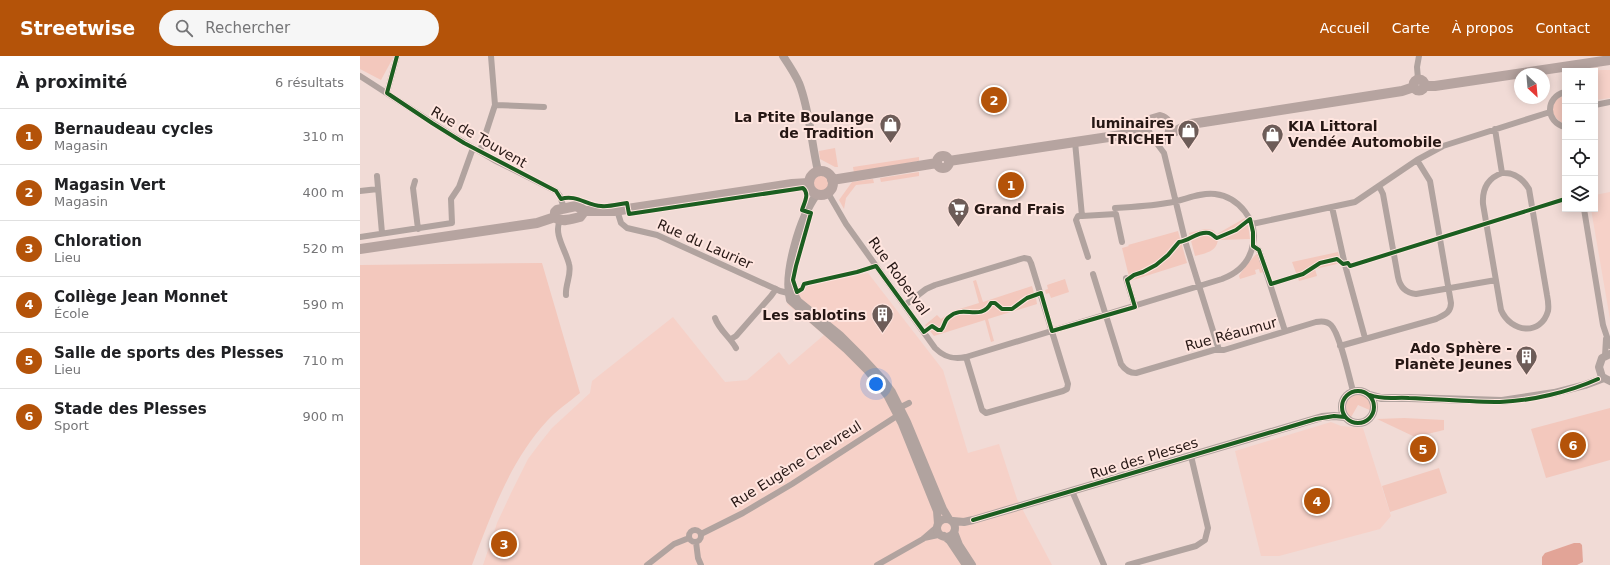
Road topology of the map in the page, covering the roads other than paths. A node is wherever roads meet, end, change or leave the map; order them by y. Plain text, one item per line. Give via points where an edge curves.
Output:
1 (397, 56) edge
2 (491, 56) edge
3 (784, 56) edge
4 (1419, 56) edge
5 (1610, 60) edge
6 (360, 76) edge
7 (1419, 84) junction
8 (387, 93) junction
9 (1562, 93) edge
10 (1610, 102) edge
11 (1598, 104) edge
12 (495, 105) junction
13 (544, 107) dead end
14 (1550, 112) junction
15 (1167, 121) junction
16 (1147, 124) junction
17 (1192, 124) junction
18 (1562, 126) edge
19 (1495, 130) junction
20 (1122, 135) junction
21 (1167, 136) junction
22 (1152, 139) junction
23 (1075, 142) junction
24 (473, 148) junction
25 (480, 152) junction
26 (1164, 153) junction
27 (1417, 160) junction
28 (818, 171) junction
29 (1502, 173) junction
30 (378, 176) dead end
31 (832, 180) junction
32 (415, 181) dead end
33 (809, 183) junction
34 (1379, 186) junction
35 (378, 189) junction
36 (360, 191) edge
37 (828, 193) junction
38 (817, 194) junction
39 (1175, 201) junction
40 (1332, 207) junction
41 (564, 208) junction
42 (1115, 208) dead end
43 (618, 210) junction
44 (583, 211) junction
45 (1585, 212) edge
46 (1082, 216) junction
47 (558, 219) junction
48 (452, 223) junction
49 (1252, 224) junction
50 (418, 229) junction
51 (382, 233) junction
52 (454, 235) junction
53 (360, 237) edge
54 (1122, 242) dead end
55 (1253, 246) junction
56 (360, 249) edge
57 (1088, 257) dead end
58 (1093, 274) dead end
59 (1126, 278) dead end
60 (1496, 280) junction
61 (1199, 287) junction
62 (1449, 288) junction
63 (776, 289) junction
64 (790, 294) junction
65 (566, 295) dead end
66 (905, 305) junction
67 (1135, 307) junction
68 (1107, 315) junction
69 (715, 318) dead end
70 (1052, 331) junction
71 (1285, 331) junction
72 (1365, 338) junction
73 (1606, 338) junction
74 (731, 339) junction
75 (1340, 346) junction
76 (1610, 346) edge
77 (736, 348) dead end
78 (1219, 350) junction
79 (1607, 355) edge
80 (966, 357) junction
81 (1599, 370) junction
82 (1607, 380) edge
83 (1577, 386) junction
84 (1354, 391) junction
85 (1370, 395) junction
86 (1395, 398) junction
87 (909, 403) dead end
88 (1341, 405) junction
89 (1374, 409) junction
90 (900, 412) junction
91 (1322, 417) junction
92 (1345, 418) junction
93 (1191, 456) junction
94 (1072, 491) junction
95 (951, 520) junction
96 (973, 520) junction
97 (938, 525) junction
98 (954, 532) junction
99 (701, 534) junction
100 (943, 536) junction
101 (689, 538) junction
102 (922, 538) junction
103 (696, 542) junction
104 (648, 565) edge
105 (701, 565) edge
106 (877, 565) edge
107 (966, 565) edge
108 (972, 565) edge
109 (1104, 565) edge
110 (1128, 565) edge

1 - 8 street
2 - 12 street
3 - 28 street via 799,83 804,99
4 - 7 street
5 - 7 main road via 1435,86
6 - 8 street, Rue de Touvent
7 - 17 main road via 1402,91
8 - 24 street, Rue de Touvent
9 - 14 street via 1553,99
10 - 11 street
12 - 13 street
12 - 25 street
14 - 18 street via 1555,122
14 - 19 street
15 - 16 main road via 1157,117
15 - 17 main road
15 - 21 main road via 1170,128
16 - 20 main road
16 - 22 main road via 1146,131
17 - 21 main road
19 - 27 street via 1442,146
19 - 29 street
20 - 22 main road via 1139,135
20 - 23 main road
21 - 22 main road via 1161,141
21 - 26 street
22 - 26 street
23 - 31 main road via 949,161 943,168 937,163
23 - 46 street
24 - 25 street, Rue de Touvent
24 - 48 street via 459,187 451,199
25 - 41 street, Rue de Touvent via 556,191
26 - 39 street
27 - 34 street
27 - 62 street via 1430,181
28 - 31 main road via 826,172
28 - 33 main road via 811,176
29 - 60 street via 1487,184 1483,194
29 - 60 street via 1509,173 1522,179 1529,189 1548,305 1544,319 1539,324 1526,328 1519,328 1508,322 1501,310
30 - 35 street
31 - 37 main road via 832,188
32 - 50 street via 413,188
33 - 38 main road via 812,191
33 - 43 main road
34 - 40 street via 1355,202
34 - 62 street via 1383,194 1401,285 1407,292 1416,294
35 - 36 street
35 - 51 street
37 - 38 main road
37 - 66 street, Rue Roberval via 846,224
38 - 64 street via 806,212 792,256 789,271
39 - 42 street, Rue Roberval
39 - 49 street, Rue Roberval via 1202,195 1220,195 1239,204
39 - 61 street
40 - 49 street
40 - 72 street
41 - 44 main road via 579,206
41 - 47 main road via 555,212
43 - 44 main road
43 - 63 street, Rue du Laurier via 621,223 627,228 656,235
44 - 47 main road via 580,217
45 - 73 street
46 - 54 street via 1116,214
46 - 57 street via 1078,216 1076,220
47 - 52 main road
47 - 65 street via 557,228 570,268
48 - 50 street
48 - 52 street
49 - 55 street, Rue Roberval
50 - 51 street
51 - 53 street
52 - 56 main road
55 - 61 street, Rue Roberval via 1249,258 1237,271 1228,277
55 - 71 street via 1259,250
58 - 68 street, Rue Réaumur
59 - 67 street
60 - 62 street
61 - 67 street, Rue Roberval
61 - 78 street
62 - 72 street via 1451,306 1446,314
63 - 64 street, Rue du Laurier
63 - 74 street
64 - 90 street via 850,344 872,367 888,386
66 - 70 street via 935,285 1027,258 1032,263
66 - 80 street, Rue Roberval via 940,353 955,359
67 - 68 street, Rue Roberval
68 - 70 street, Rue Roberval
68 - 78 street, Rue Réaumur via 1124,369 1132,373
69 - 74 street via 717,325
70 - 80 street, Rue Roberval
70 - 80 street via 1068,384 1062,391 989,413 983,412
71 - 75 street, Rue Réaumur via 1316,322 1326,322 1335,330
71 - 78 street, Rue Réaumur
72 - 75 street
73 - 76 street
73 - 79 street
74 - 77 street
75 - 84 street, Rue Réaumur
79 - 81 street via 1599,364
81 - 82 street
81 - 83 street via 1592,378
82 - 83 street
83 - 86 street via 1543,396 1502,402
84 - 85 street
84 - 88 street via 1347,395
85 - 86 street via 1378,398
85 - 89 street
86 - 89 street via 1381,403
87 - 90 street, Rue Eugène Chevreul
88 - 91 street, Rue des Plesses
88 - 92 street
89 - 92 street via 1369,419 1363,422 1352,422
90 - 95 street via 943,509
90 - 97 street via 937,512
90 - 99 street, Rue Eugène Chevreul via 792,484
91 - 92 street, Rue des Plesses
91 - 93 street, Rue des Plesses
93 - 94 street, Rue des Plesses
93 - 110 street via 1208,528 1205,540 1196,546
94 - 96 street, Rue des Plesses
94 - 109 street
95 - 96 street, Rue des Plesses
95 - 97 street via 944,519
95 - 98 street via 955,526
96 - 98 street, Rue des Plesses
97 - 100 street via 939,533
97 - 102 street
98 - 100 street via 950,536
98 - 108 street
99 - 101 street via 694,531 690,533
99 - 103 street via 700,540
100 - 102 street
100 - 107 street via 950,541
101 - 103 street
101 - 104 street via 674,544
102 - 106 street
103 - 105 street

